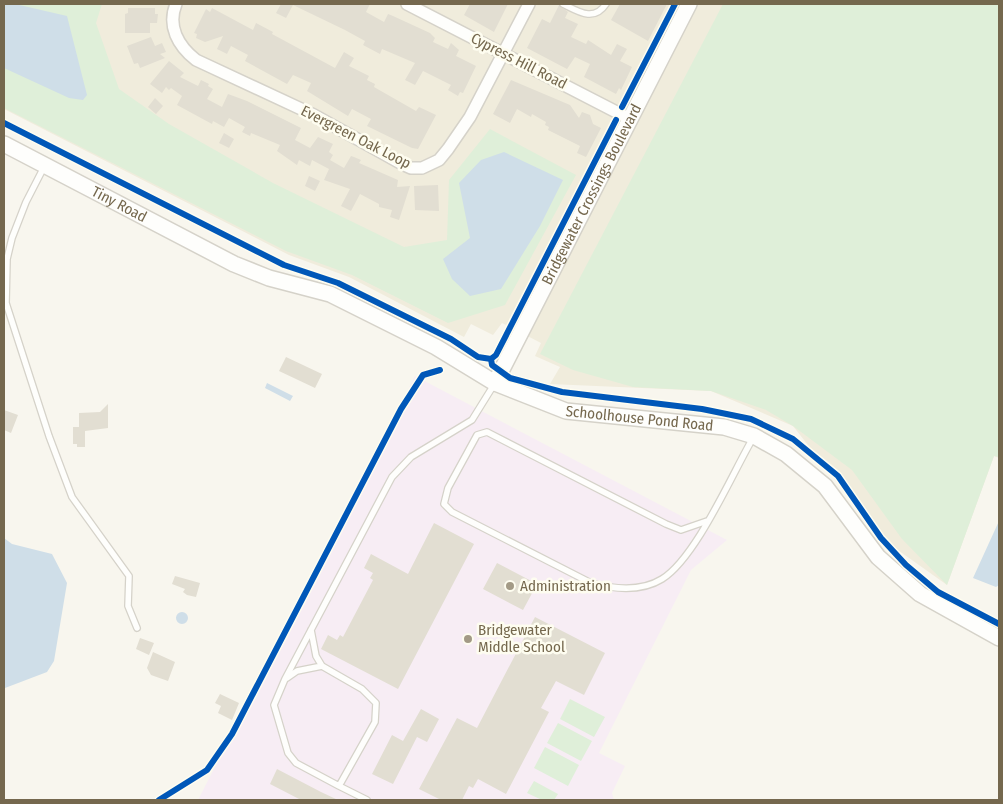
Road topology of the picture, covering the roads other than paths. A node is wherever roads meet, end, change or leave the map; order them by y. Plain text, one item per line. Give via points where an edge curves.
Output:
1 (176, 4) edge
2 (407, 4) edge
3 (529, 4) edge
4 (563, 4) edge
5 (606, 4) edge
6 (688, 4) edge
7 (503, 53) junction
8 (630, 119) junction
9 (4, 144) edge
10 (45, 165) junction
11 (234, 264) joint
12 (8, 309) junction
13 (4, 315) edge
14 (495, 383) junction
15 (754, 436) junction
16 (707, 521) junction
17 (137, 628) dead end
18 (311, 630) junction
19 (999, 638) edge
20 (322, 666) junction
21 (285, 679) junction
22 (339, 786) junction
23 (367, 800) edge

1 - 7 street, Evergreen Oak Loop via 172,21 174,32 186,52 196,60 314,115 411,168 432,165 448,149 470,117
2 - 7 street, Cypress Hill Road
3 - 7 street, Evergreen Oak Loop
4 - 5 lane via 591,15 600,12
6 - 8 street, Bridgewater Crossings Boulevard
7 - 8 street, Cypress Hill Road
8 - 14 street, Bridgewater Crossings Boulevard
9 - 10 street, Tiny Road
10 - 11 street, Tiny Road
10 - 12 lane via 12,238 7,259
11 - 14 street, Schoolhouse Pond Road via 269,278 330,294 436,347
12 - 13 lane
12 - 17 lane via 72,497 129,576 128,606
14 - 15 street, Schoolhouse Pond Road via 566,411 724,427
14 - 18 lane via 472,420 411,457 392,477
15 - 16 lane
15 - 19 street, Schoolhouse Pond Road via 786,454 825,486 878,557 920,594
16 - 16 lane via 681,530 666,524 487,432 477,435 448,488 444,504 452,512 591,583 610,588 635,587 662,579 688,555
18 - 20 lane via 316,656
18 - 21 lane
20 - 21 lane via 297,671
20 - 22 lane via 362,689 376,703 375,722
21 - 22 lane via 274,705 288,753 296,763
22 - 23 lane

